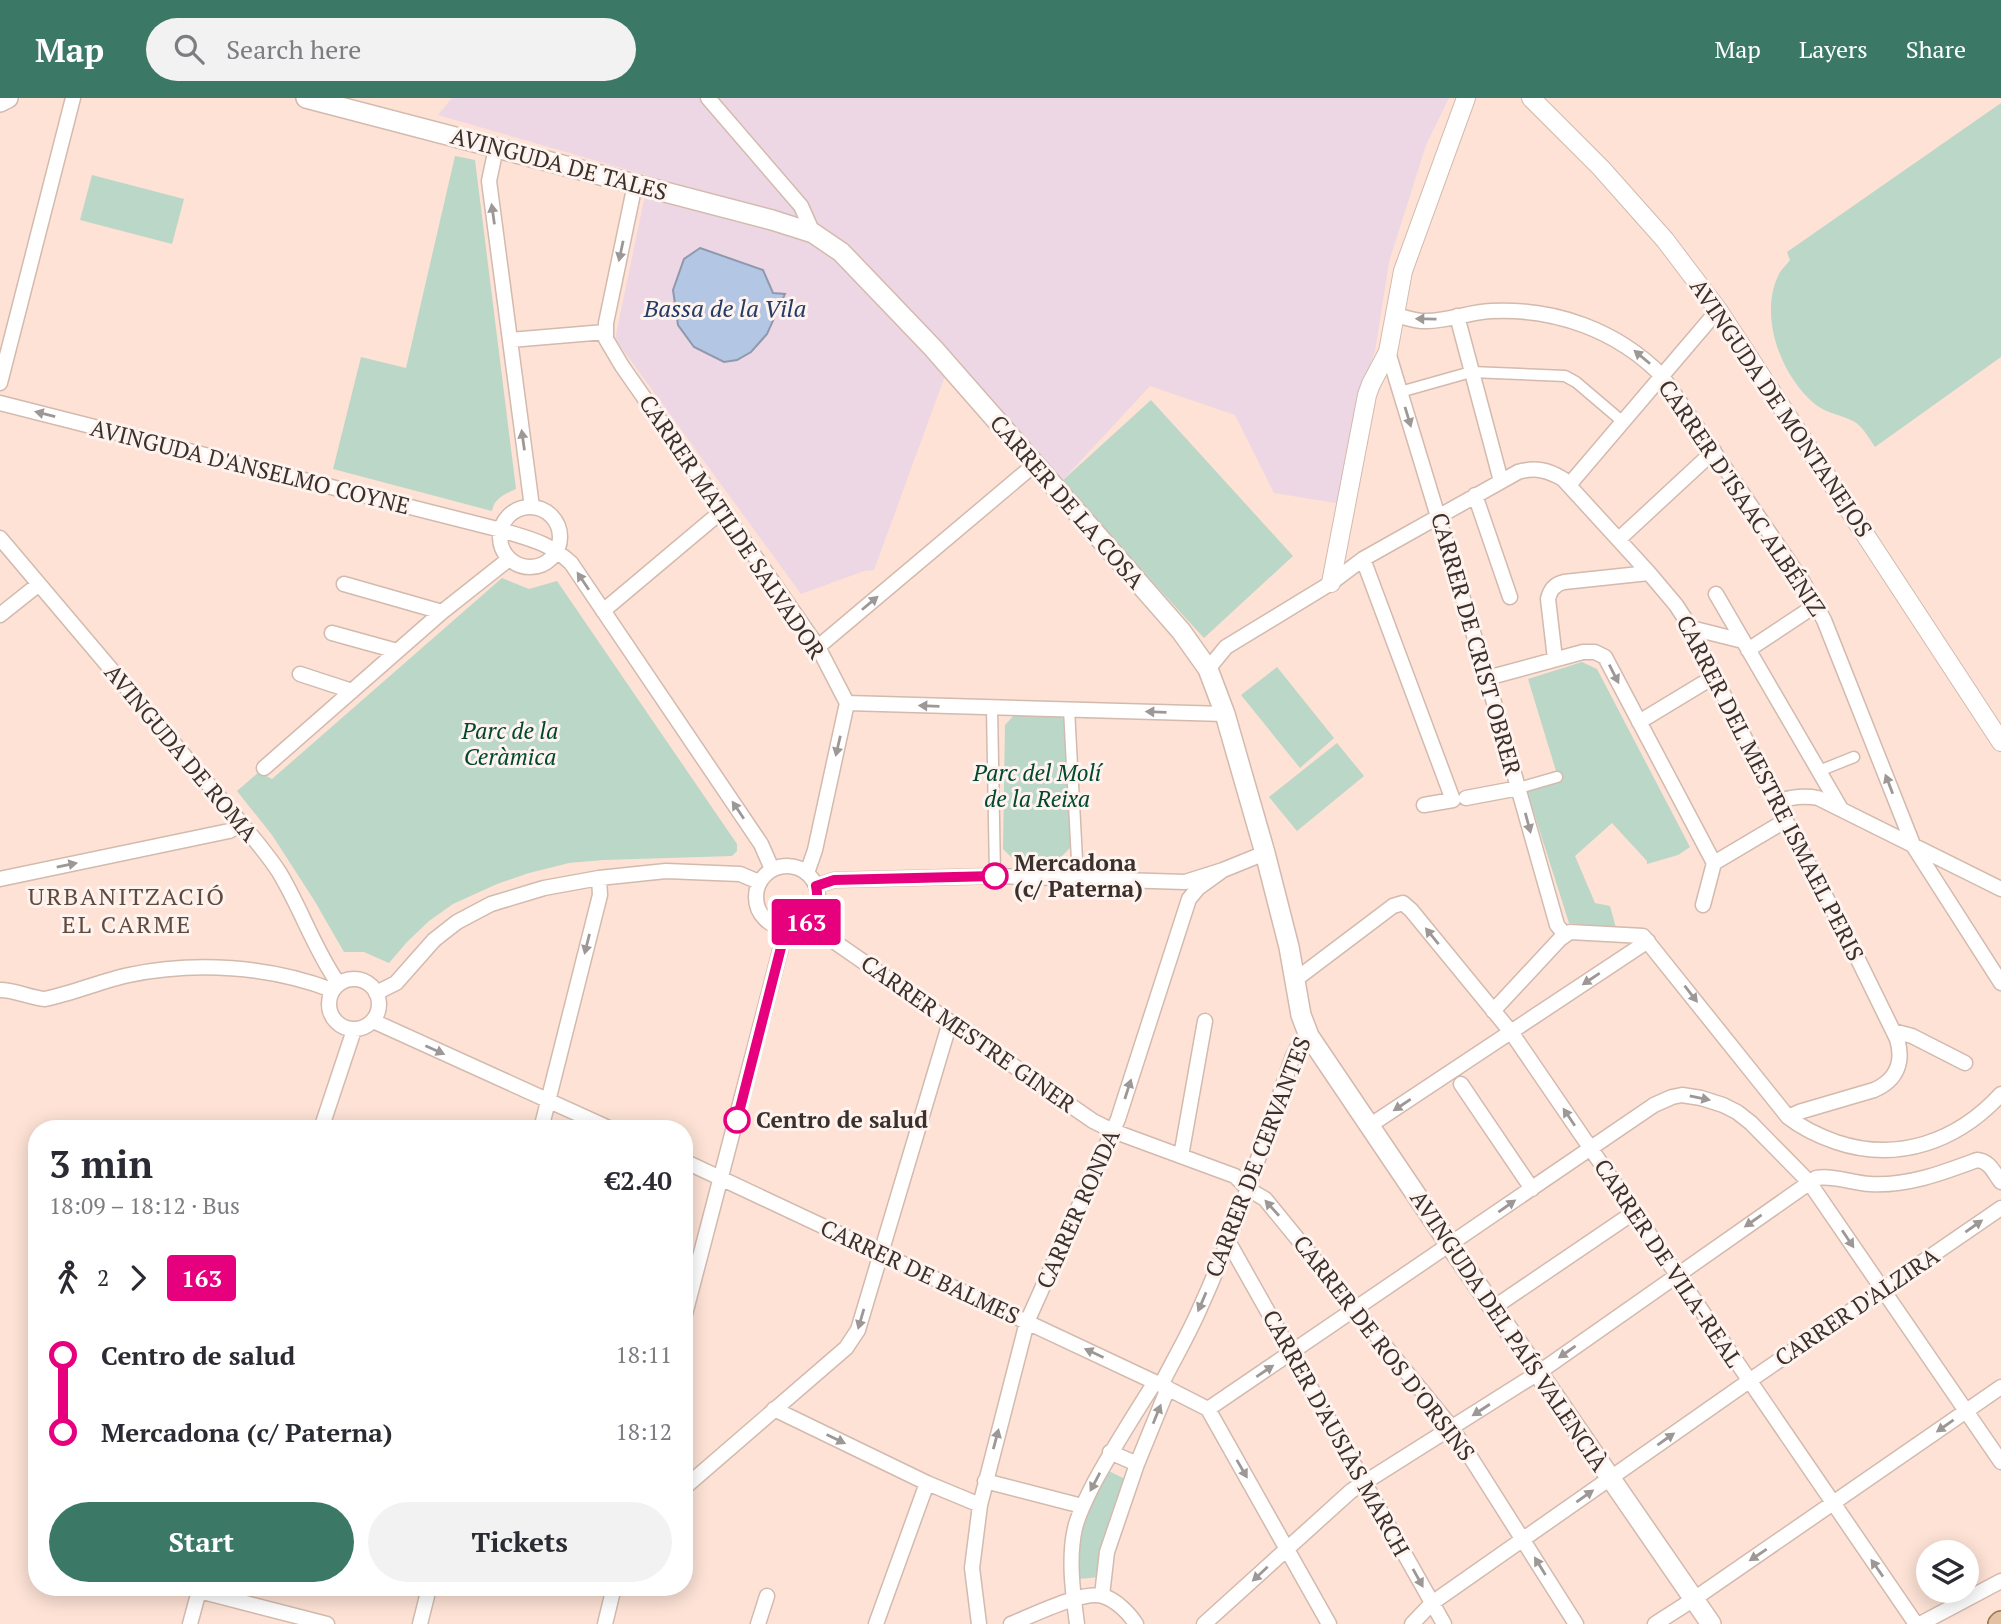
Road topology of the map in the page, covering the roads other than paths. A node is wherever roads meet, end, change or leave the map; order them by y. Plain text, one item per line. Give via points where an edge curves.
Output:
1 (8, 98) edge
2 (73, 98) edge
3 (306, 98) edge
4 (708, 98) edge
5 (1531, 98) edge
6 (1469, 101) edge
7 (0, 102) edge
8 (496, 148) junction
9 (635, 184) junction
10 (813, 233) junction
11 (1718, 310) junction
12 (1395, 315) junction
13 (1457, 316) junction
14 (605, 332) junction
15 (510, 340) junction
16 (1388, 352) junction
17 (1471, 372) junction
18 (1662, 376) junction
19 (0, 383) edge
20 (1400, 392) junction
21 (0, 403) edge
22 (1623, 422) junction
23 (1714, 451) junction
24 (1034, 465) junction
25 (1501, 481) junction
26 (1569, 485) junction
27 (1475, 495) junction
28 (532, 508) junction
29 (722, 511) junction
30 (1438, 516) junction
31 (501, 530) junction
32 (0, 538) edge
33 (1619, 539) junction
34 (558, 551) junction
35 (509, 559) junction
36 (1363, 559) junction
37 (1649, 573) junction
38 (344, 583) dead end
39 (1331, 583) junction
40 (39, 584) junction
41 (1716, 594) dead end
42 (1510, 597) dead end
43 (1816, 605) junction
44 (603, 611) junction
45 (442, 612) junction
46 (0, 615) edge
47 (1691, 628) junction
48 (332, 633) dead end
49 (1746, 645) junction
50 (818, 647) junction
51 (397, 652) junction
52 (1555, 659) junction
53 (1208, 669) junction
54 (300, 674) dead end
55 (1715, 676) junction
56 (1487, 678) junction
57 (352, 691) junction
58 (847, 703) junction
59 (992, 707) junction
60 (1069, 709) junction
61 (1225, 713) junction
62 (1639, 722) junction
63 (1999, 735) edge
64 (1854, 757) dead end
65 (264, 768) dead end
66 (1819, 771) junction
67 (1557, 777) dead end
68 (1518, 788) junction
69 (1466, 798) dead end
70 (1776, 802) junction
71 (1424, 805) dead end
72 (1841, 809) junction
73 (1785, 821) junction
74 (242, 824) junction
75 (1914, 847) junction
76 (1265, 853) junction
77 (1719, 861) junction
78 (772, 869) junction
79 (1223, 870) junction
80 (807, 873) junction
81 (995, 876) junction
82 (599, 878) junction
83 (0, 879) edge
84 (1078, 879) junction
85 (759, 882) junction
86 (1174, 883) junction
87 (816, 886) junction
88 (2001, 889) edge
89 (1703, 905) dead end
90 (1183, 915) junction
91 (806, 922) junction
92 (786, 928) junction
93 (1565, 935) junction
94 (1648, 941) junction
95 (1295, 980) junction
96 (2000, 981) edge
97 (335, 987) junction
98 (0, 990) edge
99 (376, 993) junction
100 (1493, 1011) junction
101 (373, 1021) junction
102 (1205, 1021) dead end
103 (950, 1022) junction
104 (354, 1030) junction
105 (1893, 1031) junction
106 (1511, 1032) junction
107 (1309, 1036) junction
108 (1965, 1063) dead end
109 (1461, 1084) dead end
110 (2001, 1095) edge
111 (548, 1101) junction
112 (1788, 1117) junction
113 (324, 1120) edge
114 (543, 1120) edge
115 (591, 1120) edge
116 (1369, 1126) junction
117 (1112, 1131) junction
118 (1590, 1149) junction
119 (1181, 1156) junction
120 (693, 1165) edge
121 (722, 1178) junction
122 (1809, 1182) junction
123 (2001, 1182) edge
124 (1248, 1189) junction
125 (1532, 1189) junction
126 (2001, 1208) edge
127 (1633, 1213) junction
128 (1227, 1241) junction
129 (1450, 1245) junction
130 (879, 1254) junction
131 (1676, 1275) junction
132 (693, 1285) edge
133 (1882, 1290) junction
134 (1493, 1308) junction
135 (1356, 1310) junction
136 (1027, 1322) junction
137 (1292, 1354) junction
138 (1538, 1373) junction
139 (1749, 1381) junction
140 (1161, 1385) junction
141 (2001, 1387) edge
142 (774, 1409) junction
143 (1208, 1409) junction
144 (1966, 1412) junction
145 (1452, 1429) junction
146 (1110, 1452) junction
147 (2001, 1462) edge
148 (1136, 1464) junction
149 (1610, 1478) junction
150 (693, 1480) edge
151 (985, 1481) junction
152 (927, 1483) junction
153 (1365, 1483) junction
154 (1833, 1504) junction
155 (979, 1505) junction
156 (1082, 1506) junction
157 (1523, 1539) junction
158 (1287, 1549) junction
159 (2001, 1581) edge
160 (1102, 1595) junction
161 (198, 1596) edge
162 (225, 1596) edge
163 (427, 1596) edge
164 (612, 1596) edge
165 (767, 1596) dead end
166 (1074, 1598) junction
167 (1694, 1599) junction
168 (1432, 1603) junction
169 (190, 1624) edge
170 (327, 1624) edge
171 (420, 1624) edge
172 (605, 1624) edge
173 (758, 1624) edge
174 (876, 1624) edge
175 (979, 1624) edge
176 (1011, 1624) edge
177 (1077, 1624) edge
178 (1136, 1624) edge
179 (1204, 1624) edge
180 (1329, 1624) edge
181 (1412, 1624) edge
182 (1444, 1624) edge
183 (1576, 1624) edge
184 (1654, 1624) edge
185 (1711, 1624) edge
186 (1918, 1624) edge

1 - 7 main road
2 - 19 street
3 - 8 main road, AVINGUDA DE TALES
4 - 10 street via 801,206
5 - 11 street, AVINGUDA DE MONTANEJOS via 1601,167
6 - 12 street via 1403,271
8 - 9 main road, AVINGUDA DE TALES
15 -> 8 street via 489,181
9 - 10 main road, AVINGUDA DE TALES
9 -> 14 street
10 - 24 main road, CARRER DE LA COSA via 841,251
11 - 18 street
11 - 63 street, AVINGUDA DE MONTANEJOS
13 -> 12 street, CARRER D'ISAAC ALBÉNIZ via 1426,322
12 - 16 street
13 - 17 street
18 -> 13 street, CARRER D'ISAAC ALBÉNIZ via 1636,351 1566,318 1520,311
14 - 15 street
14 - 29 street, CARRER MATILDE SALVADOR via 622,366
28 -> 15 street
16 - 20 street, CARRER DE CRIST OBRER
16 - 39 street via 1367,395
17 - 20 street
17 - 22 street via 1571,378
17 - 25 street
18 - 22 street
18 - 23 street, CARRER D'ISAAC ALBÉNIZ
20 -> 30 street, CARRER DE CRIST OBRER
31 -> 21 street, AVINGUDA D'ANSELMO COYNE
22 - 26 street
23 - 33 street
23 - 43 street, CARRER D'ISAAC ALBÉNIZ
50 -> 24 street
24 - 53 main road, CARRER DE LA COSA via 1181,631
25 - 26 street, CARRER DEL MESTRE ISMAEL PERIS via 1533,469 1551,473
25 - 27 street, CARRER DEL MESTRE ISMAEL PERIS
26 - 33 street, CARRER DEL MESTRE ISMAEL PERIS
27 - 30 street, CARRER DEL MESTRE ISMAEL PERIS
27 - 42 street
28 - 31 street via 507,518
28 - 34 street via 546,512 556,522 561,536
29 - 44 street
29 - 50 street, CARRER MATILDE SALVADOR
30 - 36 street, CARRER DEL MESTRE ISMAEL PERIS
30 - 56 street, CARRER DE CRIST OBRER
31 - 34 street, AVINGUDA D'ANSELMO COYNE
31 - 35 street via 501,545
32 - 40 street, AVINGUDA DE ROMA
33 - 37 street, CARRER DEL MESTRE ISMAEL PERIS
34 - 35 street via 545,565 526,568
44 -> 34 street, AVINGUDA D'ANSELMO COYNE
35 - 45 street
36 - 39 street, CARRER DEL MESTRE ISMAEL PERIS
36 - 71 street via 1453,800
37 - 47 street, CARRER DEL MESTRE ISMAEL PERIS
37 - 52 street via 1556,585 1548,599
38 - 45 street
39 - 53 street, CARRER DEL MESTRE ISMAEL PERIS via 1226,647
40 - 46 street
40 - 74 street, AVINGUDA DE ROMA
41 - 49 street
43 - 49 street
75 -> 43 street, CARRER D'ISAAC ALBÉNIZ
78 -> 44 street, AVINGUDA D'ANSELMO COYNE via 761,844
45 - 51 street
47 - 49 street
47 - 55 street, CARRER DEL MESTRE ISMAEL PERIS
48 - 51 street
49 - 66 street
50 - 58 street, CARRER MATILDE SALVADOR
51 - 57 street
52 - 56 street
52 -> 62 street via 1590,651 1605,657
53 - 61 main road, CARRER DE LA COSA
54 - 57 street
55 - 62 street
55 - 70 street, CARRER DEL MESTRE ISMAEL PERIS
56 - 68 street, CARRER DE CRIST OBRER
57 - 65 street
59 -> 58 street
58 -> 80 street
59 - 60 street
59 - 81 street
61 -> 60 street
60 - 84 street
61 - 76 main road, CARRER DE LA COSA
62 - 77 street via 1701,840
64 - 66 street
66 - 72 street
67 - 68 street
68 - 69 street
68 -> 93 street, CARRER DE CRIST OBRER via 1557,925
70 - 72 street via 1808,796
70 - 73 street, CARRER DEL MESTRE ISMAEL PERIS
72 - 75 street
73 - 77 street
73 - 105 street, CARRER DEL MESTRE ISMAEL PERIS
83 -> 74 street via 229,831
74 - 97 street, AVINGUDA DE ROMA via 278,871
75 - 88 street
75 - 96 street, CARRER D'ISAAC ALBÉNIZ
76 - 79 street
76 - 95 main road, CARRER DE LA COSA
77 - 89 street
78 - 80 street via 790,866
78 - 85 street
79 - 86 street
79 - 90 street, CARRER RONDA via 1193,893
80 - 87 street
81 - 84 street
81 - 87 street via 834,880
82 - 85 street via 712,872 740,874
82 - 99 street via 491,904 457,922 434,940 396,983
82 -> 111 street via 600,895
84 - 86 street
85 - 92 street via 756,903 760,913
86 - 90 street
87 - 91 street via 817,906
117 -> 90 street, CARRER RONDA
91 - 92 street
91 - 103 street, CARRER MESTRE GINER
92 - 121 street
93 - 94 street via 1638,935
93 - 100 street
94 -> 106 street
94 -> 112 street
100 -> 95 street, CARRER DE VILA-REAL via 1403,903
95 - 107 main road, CARRER DE CERVANTES
97 - 98 street via 220,966 129,975 46,999
97 - 99 street via 352,979 366,982
97 - 104 street via 328,1008 337,1024
99 - 101 street via 379,1007
100 - 106 street, CARRER DE VILA-REAL
101 - 104 street
101 -> 111 street
102 - 119 street
103 - 117 street, CARRER MESTRE GINER
103 - 130 street
104 - 113 street
105 - 108 street
105 - 112 street, CARRER DEL MESTRE ISMAEL PERIS via 1900,1048 1899,1068 1889,1082
106 -> 116 street
118 -> 106 street, CARRER DE VILA-REAL
107 - 116 main road, AVINGUDA DEL PAÍS VALENCIÀ
107 - 124 street, CARRER DE CERVANTES via 1293,1056
109 - 125 street
110 - 112 street via 1945,1136 1885,1151 1826,1138
111 - 114 street
111 - 115 street
116 - 129 main road, AVINGUDA DEL PAÍS VALENCIÀ
117 - 119 street, CARRER MESTRE GINER
117 - 136 street, CARRER RONDA
118 -> 122 street via 1665,1099 1693,1096 1711,1100 1752,1123
118 - 125 street
118 - 127 street, CARRER DE VILA-REAL
119 - 124 street, CARRER MESTRE GINER via 1235,1175
120 - 121 street, CARRER DE BALMES
121 - 130 street, CARRER DE BALMES
121 - 132 street
122 - 123 street via 1822,1177 1870,1184 1903,1182 1983,1160
122 -> 131 street
122 -> 133 street
124 - 128 street, CARRER DE CERVANTES
135 -> 124 street, CARRER DE ROS D'ORSINS via 1275,1210
129 -> 125 street
133 -> 126 street, CARRER D'ALZIRA
127 - 131 street, CARRER DE VILA-REAL
127 - 134 street
128 - 137 street, CARRER D'AUSIÀS MARCH
128 -> 140 street, CARRER DE CERVANTES via 1200,1309
129 - 134 main road, AVINGUDA DEL PAÍS VALENCIÀ
129 - 135 street
130 - 136 street, CARRER DE BALMES
130 -> 142 street via 853,1340
131 -> 138 street
131 - 139 street, CARRER DE VILA-REAL
133 - 139 street, CARRER D'ALZIRA
133 - 144 street
134 - 138 main road, AVINGUDA DEL PAÍS VALENCIÀ
135 - 137 street
135 - 145 street, CARRER DE ROS D'ORSINS
140 -> 136 street, CARRER DE BALMES
151 -> 136 street, CARRER RONDA
143 -> 137 street
137 - 153 street, CARRER D'AUSIÀS MARCH
138 -> 145 street
138 - 149 main road, AVINGUDA DEL PAÍS VALENCIÀ
149 -> 139 street, CARRER D'ALZIRA
139 - 154 street, CARRER DE VILA-REAL
140 - 143 street, CARRER DE BALMES
140 - 146 street, CARRER DE CERVANTES
148 -> 140 street, CARRER DE CERVANTES
141 - 144 street
142 - 150 street
142 -> 152 street
143 -> 158 street
144 - 147 street
144 -> 154 street
145 - 153 street
145 - 157 street, CARRER DE ROS D'ORSINS
146 - 148 street
146 -> 156 street, CARRER DE CERVANTES
148 - 160 street, CARRER DE CERVANTES via 1107,1552
157 -> 149 street, CARRER D'ALZIRA
149 - 167 main road, AVINGUDA DEL PAÍS VALENCIÀ
151 - 155 street, CARRER RONDA
151 - 156 street
152 - 155 street
152 - 174 street
153 - 158 street
153 -> 168 street, CARRER D'AUSIÀS MARCH
154 -> 167 street
186 -> 154 street, CARRER DE VILA-REAL
155 - 175 street, CARRER RONDA via 972,1556
156 - 166 street, CARRER DE CERVANTES via 1073,1550
157 - 168 street, CARRER D'ALZIRA
183 -> 157 street, CARRER DE ROS D'ORSINS
158 -> 179 street
158 - 180 street
159 - 186 street
160 - 166 street
160 - 178 street
161 - 169 street
162 - 170 street
163 - 171 street
164 - 172 street
165 - 173 street
166 - 176 street
166 - 177 street, CARRER DE CERVANTES
167 - 184 street
167 - 185 main road, AVINGUDA DEL PAÍS VALENCIÀ
168 - 181 street, CARRER D'ALZIRA
168 - 182 street, CARRER D'AUSIÀS MARCH

